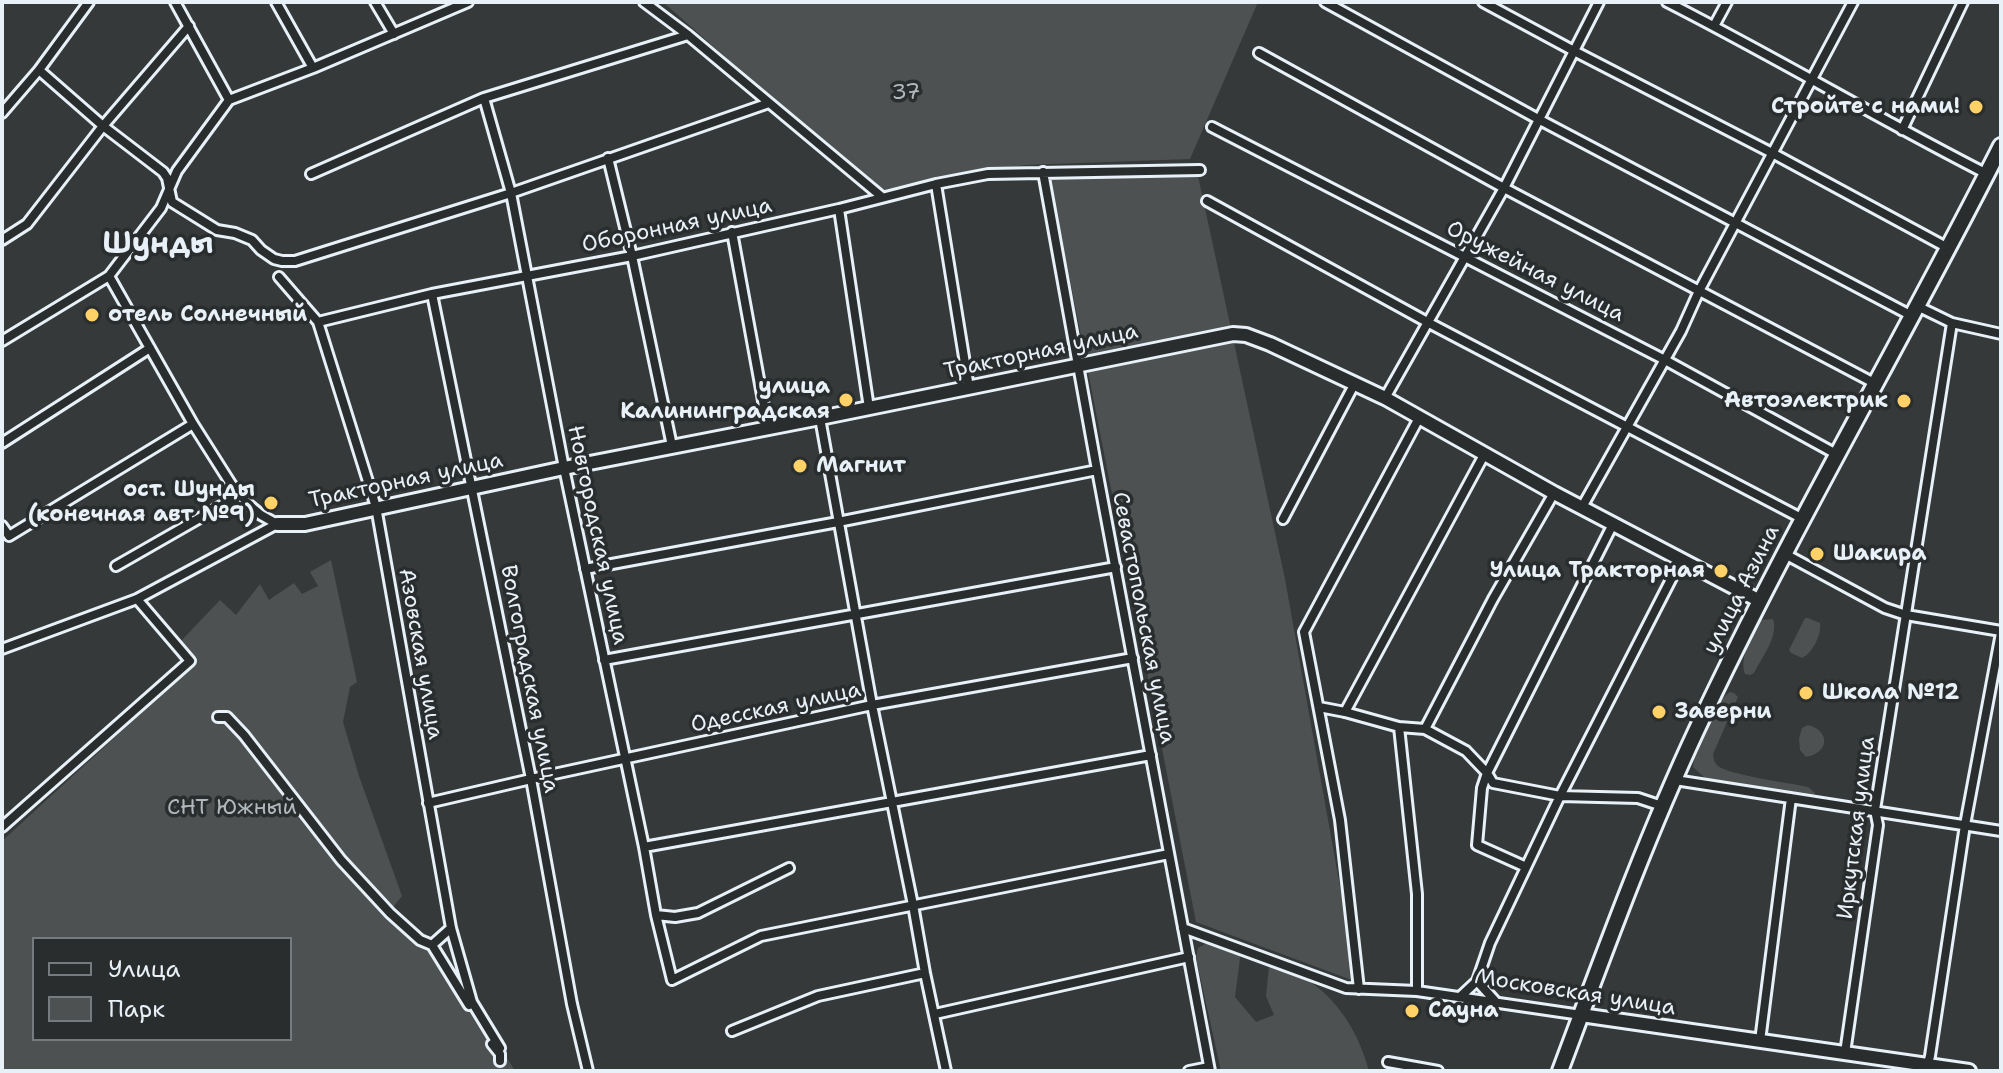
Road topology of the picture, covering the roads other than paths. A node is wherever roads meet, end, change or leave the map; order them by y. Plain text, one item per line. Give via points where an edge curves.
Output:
1 (89, 2) edge
2 (175, 2) edge
3 (276, 2) edge
4 (375, 2) edge
5 (468, 2) edge
6 (644, 2) edge
7 (1325, 2) edge
8 (1483, 2) edge
9 (1599, 2) edge
10 (1667, 2) edge
11 (1727, 2) edge
12 (1853, 2) edge
13 (1963, 2) edge
14 (189, 26) junction
15 (1714, 26) junction
16 (394, 34) junction
17 (688, 35) junction
18 (1574, 51) junction
19 (1259, 53) dead end
20 (313, 68) junction
21 (39, 70) junction
22 (1812, 79) junction
23 (484, 98) junction
24 (229, 100) junction
25 (769, 103) junction
26 (2, 113) edge
27 (1540, 120) junction
28 (103, 126) junction
29 (1212, 127) dead end
30 (1902, 130) junction
31 (2001, 146) edge
32 (1774, 154) junction
33 (608, 158) junction
34 (1200, 170) dead end
35 (1043, 172) junction
36 (311, 174) dead end
37 (1987, 174) junction
38 (936, 184) junction
39 (1504, 188) junction
40 (170, 189) junction
41 (511, 193) junction
42 (882, 197) junction
43 (1207, 201) dead end
44 (839, 209) junction
45 (1735, 221) junction
46 (732, 232) junction
47 (2, 240) edge
48 (1948, 248) junction
49 (632, 256) junction
50 (1465, 256) junction
51 (528, 274) junction
52 (109, 276) junction
53 (279, 277) dead end
54 (1699, 291) junction
55 (432, 294) junction
56 (1914, 311) junction
57 (318, 322) junction
58 (1429, 323) junction
59 (1952, 323) junction
60 (2001, 334) edge
61 (2, 341) edge
62 (150, 348) junction
63 (1665, 360) junction
64 (1078, 365) junction
65 (1355, 383) junction
66 (1876, 384) junction
67 (969, 388) junction
68 (1385, 398) junction
69 (869, 408) junction
70 (820, 418) junction
71 (1419, 418) junction
72 (193, 424) junction
73 (768, 428) junction
74 (1628, 428) junction
75 (2, 443) edge
76 (672, 446) junction
77 (1484, 455) junction
78 (1838, 455) junction
79 (564, 468) junction
80 (1097, 470) junction
81 (472, 488) junction
82 (1554, 493) junction
83 (240, 495) junction
84 (376, 507) junction
85 (1582, 507) junction
86 (1283, 519) dead end
87 (1803, 519) junction
88 (838, 522) junction
89 (277, 524) junction
90 (1613, 524) junction
91 (2, 526) edge
92 (1785, 554) junction
93 (1681, 560) junction
94 (116, 566) dead end
95 (1116, 567) junction
96 (585, 569) junction
97 (137, 599) junction
98 (1760, 601) junction
99 (856, 614) junction
100 (1906, 615) junction
101 (2001, 632) edge
102 (2, 649) edge
103 (1133, 658) junction
104 (604, 660) junction
105 (872, 705) junction
106 (1319, 707) junction
107 (1345, 712) junction
108 (218, 717) dead end
109 (1399, 727) junction
110 (1425, 729) junction
111 (1151, 755) junction
112 (625, 758) junction
113 (1487, 773) junction
114 (531, 779) junction
115 (1675, 780) junction
116 (1560, 796) junction
117 (1791, 798) junction
118 (891, 802) junction
119 (428, 803) junction
120 (1662, 806) junction
121 (1875, 810) junction
122 (1965, 825) junction
123 (2, 827) edge
124 (2001, 831) edge
125 (644, 847) junction
126 (1169, 854) junction
127 (1526, 867) junction
128 (789, 868) dead end
129 (913, 905) junction
130 (656, 915) junction
131 (451, 928) junction
132 (1183, 928) junction
133 (432, 945) junction
134 (1189, 957) junction
135 (925, 973) junction
136 (1477, 981) junction
137 (1359, 989) junction
138 (1417, 991) junction
139 (1461, 996) junction
140 (1495, 1002) junction
141 (935, 1014) junction
142 (1581, 1015) junction
143 (732, 1031) dead end
144 (1760, 1041) junction
145 (500, 1048) dead end
146 (1845, 1053) junction
147 (500, 1061) dead end
148 (1388, 1062) dead end
149 (1927, 1068) edge
150 (1210, 1069) edge
151 (588, 1071) edge
152 (946, 1071) edge
153 (1189, 1071) edge
154 (1438, 1071) edge
155 (1560, 1071) edge
156 (1969, 1071) edge

1 - 21 street
2 - 14 street
3 - 20 street
4 - 16 street
5 - 16 street
6 - 17 street
7 - 27 street
8 - 18 street
9 - 18 street
10 - 15 street
11 - 15 street
12 - 22 street
13 - 30 street
14 - 24 street
14 - 28 street
15 - 22 street
16 - 20 street
17 - 23 street
17 - 25 street
18 - 27 street
18 - 32 street
19 - 39 street
20 - 24 street
21 - 26 street
21 - 28 street
22 - 30 street
22 - 32 street
23 - 36 street
23 - 41 street, Новгородская улица
24 - 40 street via 177,171
25 - 33 street
25 - 42 street
27 - 39 street
27 - 45 street
28 - 40 street via 163,172
28 - 47 street via 27,224
29 - 50 street, Оружейная улица
30 - 37 street
31 - 37 main road, улица Азина
32 - 45 street
32 - 48 street
33 - 41 street
33 - 49 street
34 - 35 street, Оборонная улица
35 - 38 street, Оборонная улица via 988,174
35 - 64 street, Севастопольская улица
37 - 48 main road, улица Азина
38 - 42 street, Оборонная улица
38 - 67 street
39 - 50 street
39 - 54 street
40 - 41 street via 172,202 217,230 252,240 282,261
40 - 52 street
41 - 51 street, Новгородская улица
42 - 44 street, Оборонная улица
43 - 58 street
44 - 46 street, Оборонная улица
44 - 69 street
45 - 54 street
45 - 56 street
46 - 49 street, Оборонная улица
46 - 73 street
48 - 56 main road, улица Азина
49 - 51 street, Оборонная улица
49 - 76 street
50 - 58 street
50 - 63 street, Оружейная улица
51 - 55 street, Оборонная улица
51 - 79 street, Новгородская улица
52 - 61 street
52 - 62 street
53 - 57 street, Азовская улица
54 - 63 street
54 - 66 street
55 - 57 street, Оборонная улица
55 - 81 street, Волгоградская улица
56 - 59 street
56 - 66 main road, улица Азина
57 - 84 street, Азовская улица
58 - 68 street
58 - 74 street
59 - 60 street
59 - 100 street, Иркутская улица
62 - 72 street
62 - 75 street
63 - 74 street
63 - 78 street, Оружейная улица
64 - 65 street, Тракторная улица via 1233,334 1268,343
64 - 67 street, Тракторная улица
64 - 80 street, Севастопольская улица
65 - 68 street, Тракторная улица
65 - 86 street
66 - 78 main road, улица Азина
67 - 69 street, Тракторная улица
68 - 71 street, Тракторная улица
69 - 70 street, Тракторная улица
70 - 73 street, Тракторная улица
70 - 88 street
71 - 77 street, Тракторная улица
71 - 106 street via 1304,632
72 - 83 street
72 - 91 street via 9,536
73 - 76 street, Тракторная улица
74 - 85 street
74 - 87 street
76 - 79 street, Тракторная улица
77 - 82 street, Тракторная улица
77 - 107 street
78 - 87 main road, улица Азина
79 - 81 street, Тракторная улица
79 - 96 street, Новгородская улица
80 - 88 street
80 - 95 street, Севастопольская улица
81 - 84 street, Тракторная улица
81 - 114 street, Волгоградская улица
82 - 85 street, Тракторная улица
82 - 110 street
83 - 89 street
83 - 94 street
84 - 89 street, Тракторная улица via 305,524
84 - 119 street, Азовская улица
85 - 90 street, Тракторная улица
87 - 92 main road, улица Азина
88 - 96 street
88 - 99 street
89 - 97 street
90 - 93 street, Тракторная улица
90 - 113 street
92 - 98 main road, улица Азина
92 - 100 street
93 - 98 street, Тракторная улица
93 - 116 street
95 - 99 street
95 - 103 street, Севастопольская улица
96 - 104 street, Новгородская улица
97 - 102 street
97 - 123 street via 190,661
98 - 115 main road, улица Азина
99 - 104 street
99 - 105 street
100 - 101 street
100 - 121 street, Иркутская улица
101 - 122 street
103 - 105 street, Одесская улица
103 - 111 street, Севастопольская улица
104 - 112 street, Новгородская улица
105 - 112 street, Одесская улица
105 - 118 street
106 - 107 street
106 - 137 street via 1340,820
107 - 109 street
108 - 133 street via 227,717 244,735 341,860 390,913
109 - 110 street
109 - 138 street via 1417,894
110 - 113 street via 1466,751
111 - 118 street
111 - 126 street, Севастопольская улица
112 - 114 street, Одесская улица
112 - 125 street, Новгородская улица
113 - 116 street via 1493,783
113 - 127 street via 1477,845
114 - 119 street, Одесская улица
114 - 151 street, Волгоградская улица
115 - 117 street
115 - 120 main road, улица Азина
116 - 120 street via 1638,798
116 - 127 street
117 - 121 street
117 - 144 street
118 - 125 street
118 - 129 street
119 - 131 street, Азовская улица
120 - 142 main road, улица Азина
121 - 122 street
121 - 146 street, Иркутская улица via 1878,825
122 - 124 street
122 - 149 street
125 - 130 street, Новгородская улица
126 - 129 street
126 - 132 street, Севастопольская улица
127 - 136 street
128 - 130 street via 698,913
129 - 130 street, Новгородская улица via 761,936 672,980
129 - 135 street
131 - 133 street
131 - 145 street, Азовская улица via 472,1002
132 - 134 street, Севастопольская улица
132 - 137 street, Московская улица
133 - 147 street
134 - 141 street
134 - 150 street, Севастопольская улица
135 - 141 street
135 - 143 street via 818,996
136 - 139 street
136 - 140 street
137 - 138 street, Московская улица
138 - 139 street, Московская улица
139 - 140 street, Московская улица
140 - 142 street, Московская улица
141 - 152 street
142 - 144 street, Московская улица
142 - 155 main road, улица Азина
144 - 146 street, Московская улица
146 - 149 street, Московская улица
148 - 154 street
149 - 156 street, Московская улица
150 - 153 street

